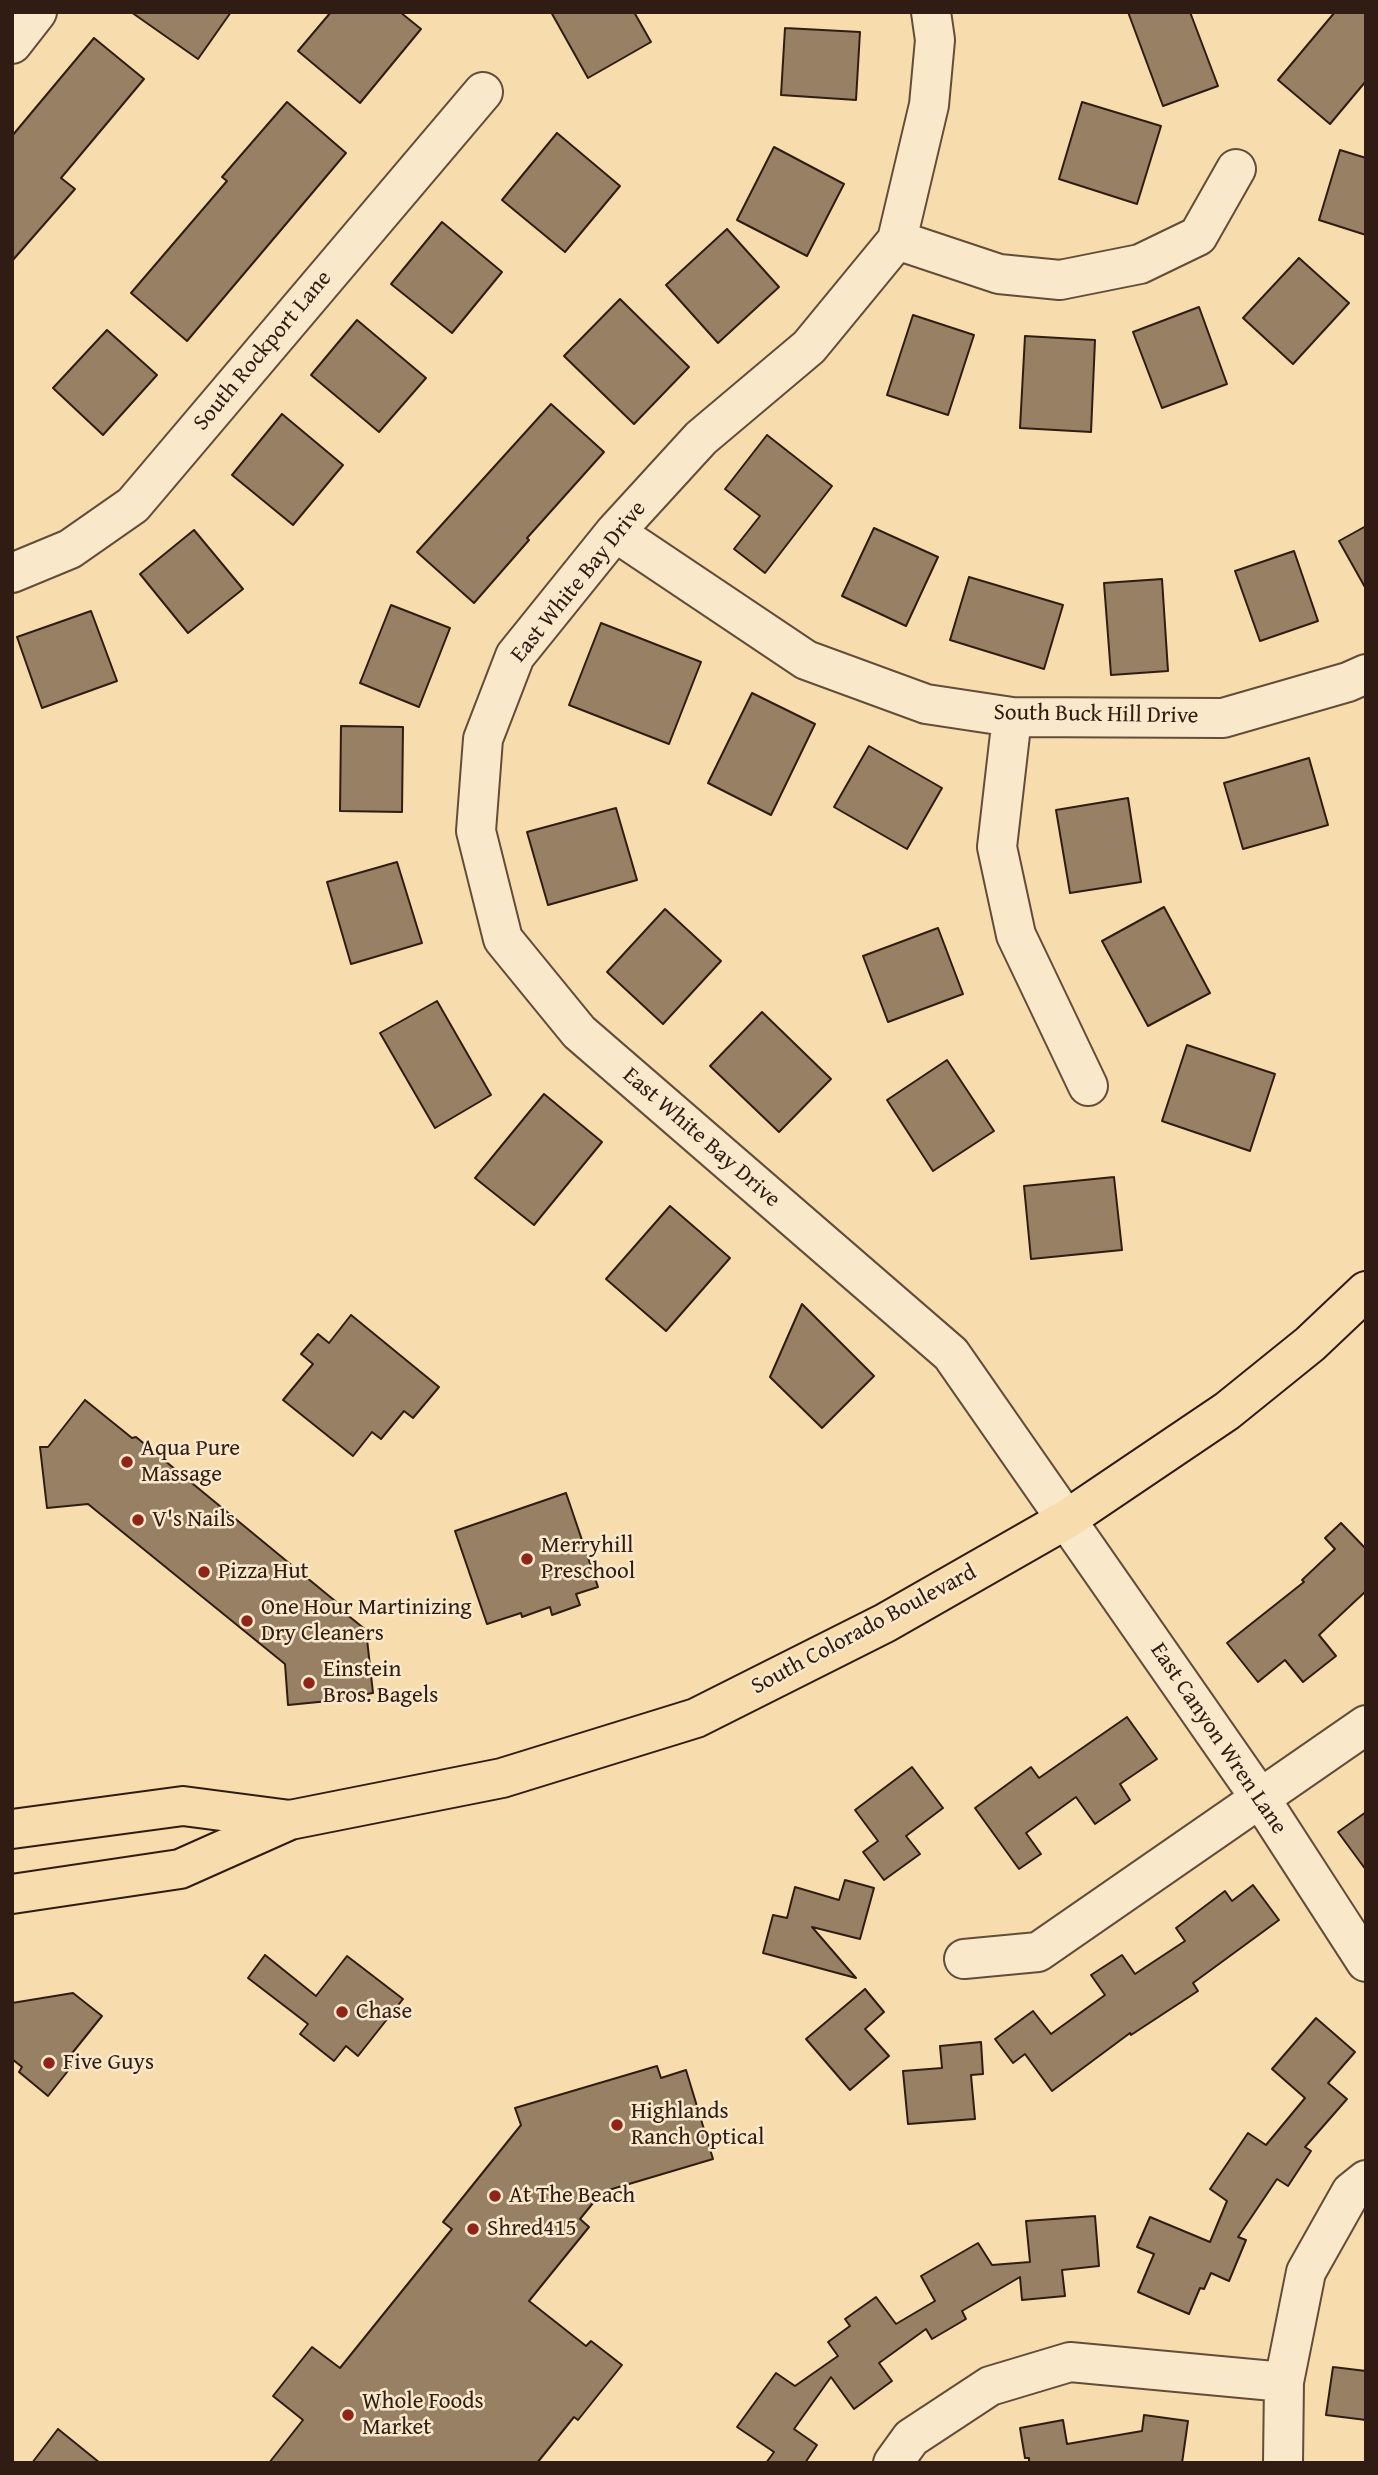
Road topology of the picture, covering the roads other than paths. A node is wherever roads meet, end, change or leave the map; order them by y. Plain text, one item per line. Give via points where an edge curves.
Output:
1 (931, 12) edge
2 (483, 92) dead end
3 (1236, 169) dead end
4 (897, 240) junction
5 (615, 532) junction
6 (12, 573) edge
7 (1366, 674) edge
8 (1012, 717) junction
9 (1088, 1086) dead end
10 (1366, 1291) edge
11 (1067, 1519) junction
12 (1366, 1725) edge
13 (1260, 1798) junction
14 (290, 1820) junction
15 (12, 1829) edge
16 (12, 1895) edge
17 (964, 1959) dead end
18 (1366, 1962) edge
19 (1366, 2180) edge
20 (1283, 2382) junction
21 (893, 2463) edge
22 (1283, 2463) edge

1 - 4 street, East White Bay Drive via 934,40 929,105
2 - 6 street, South Rockport Lane via 133,505 71,549
3 - 4 street via 1198,236 1140,264 1060,280 999,274
4 - 5 street, East White Bay Drive via 808,347 701,438
5 - 8 street, South Buck Hill Drive via 806,660 926,704
5 - 11 street, East White Bay Drive via 515,656 483,739 476,831 503,939 579,1032 951,1354
7 - 8 street, South Buck Hill Drive via 1223,718
8 - 9 street via 998,847 1016,935
10 - 11 main road, South Colorado Boulevard via 1310,1344 1227,1410
11 - 13 street, East Canyon Wren Lane
11 - 14 main road, South Colorado Boulevard via 885,1623 696,1718 502,1778
12 - 13 street
13 - 17 street via 1038,1952
13 - 18 street, East Canyon Wren Lane
14 - 15 main road, South Colorado Boulevard via 183,1806
14 - 16 main road, South Colorado Boulevard via 180,1869
19 - 20 street via 1352,2192 1306,2272
20 - 21 street via 1070,2362 990,2386 911,2438
20 - 22 street

